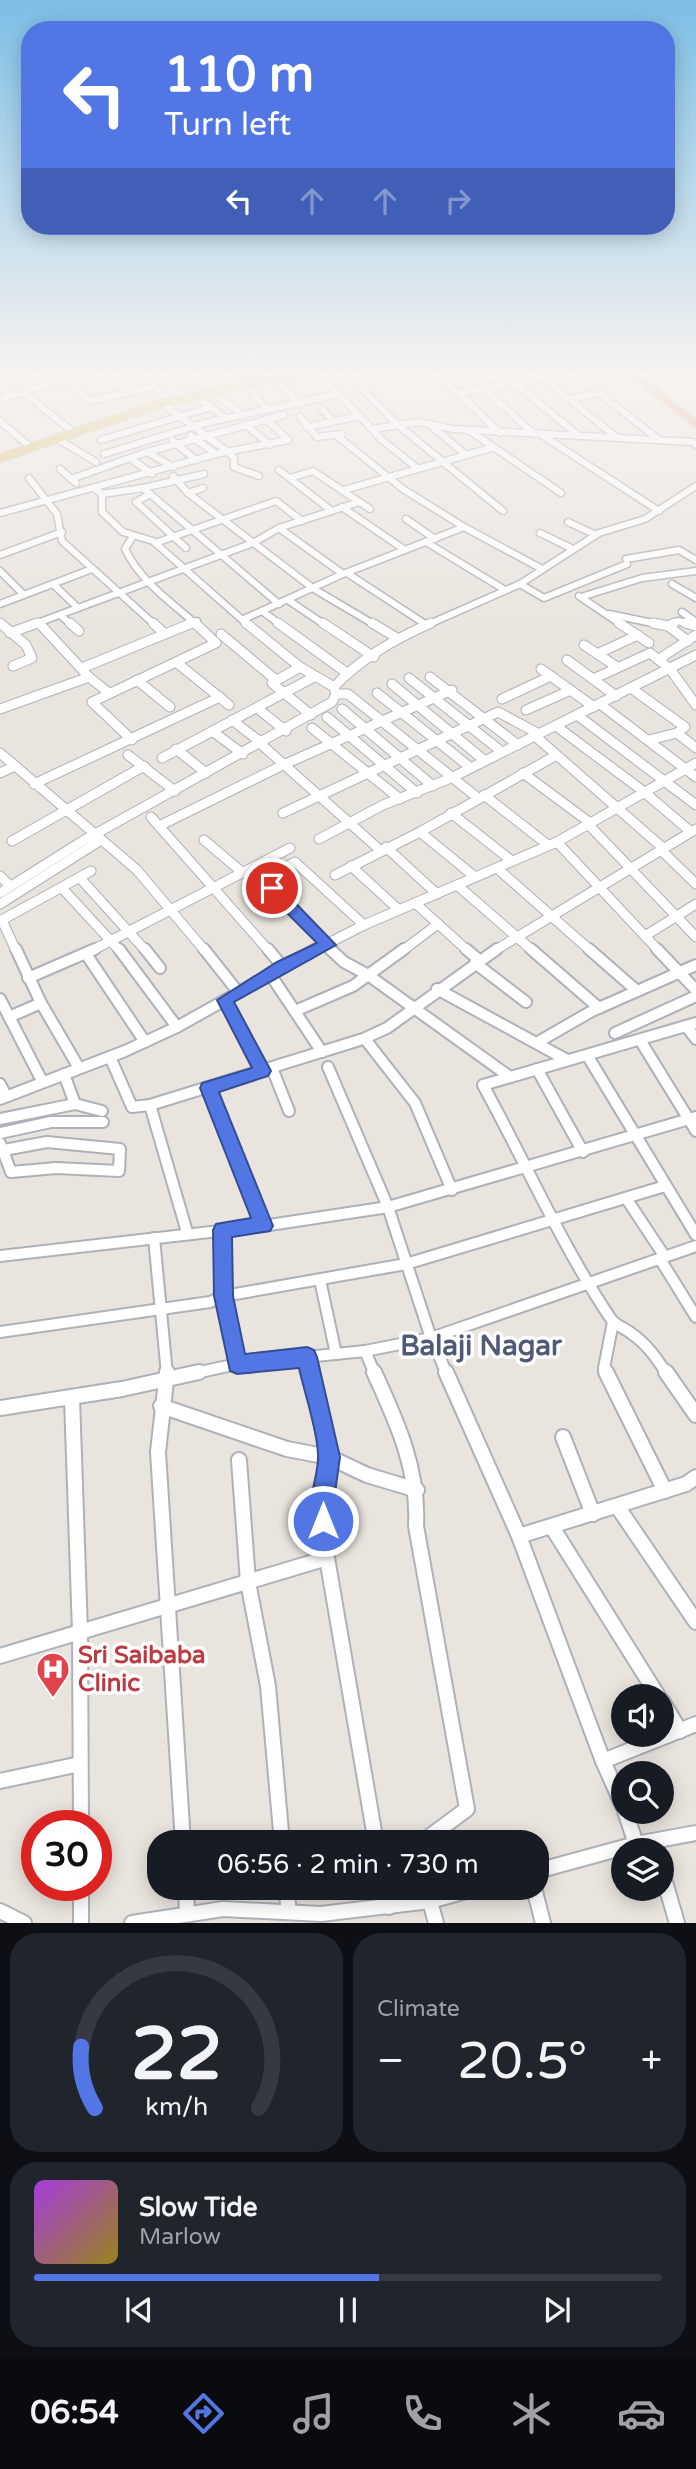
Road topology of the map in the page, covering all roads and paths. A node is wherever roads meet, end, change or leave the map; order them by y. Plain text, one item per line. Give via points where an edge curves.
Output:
1 (117, 463) edge
2 (137, 463) edge
3 (166, 463) edge
4 (188, 463) edge
5 (234, 463) edge
6 (372, 463) edge
7 (410, 463) edge
8 (434, 463) edge
9 (442, 463) edge
10 (514, 463) edge
11 (583, 463) edge
12 (113, 464) joint
13 (173, 467) junction
14 (416, 468) junction
15 (61, 469) dead end
16 (279, 470) dead end
17 (152, 474) junction
18 (204, 474) dead end
19 (259, 476) dead end
20 (388, 477) junction
21 (29, 478) dead end
22 (290, 478) junction
23 (71, 479) junction
24 (176, 480) junction
25 (696, 486) edge
26 (94, 488) junction
27 (143, 488) junction
28 (204, 488) dead end
29 (344, 490) junction
30 (84, 491) junction
31 (188, 493) junction
32 (561, 493) dead end
33 (102, 494) junction
34 (150, 494) junction
35 (50, 500) junction
36 (359, 502) junction
37 (342, 507) junction
38 (370, 509) dead end
39 (332, 511) junction
40 (503, 511) dead end
41 (659, 511) junction
42 (1, 512) edge
43 (406, 519) dead end
44 (223, 520) junction
45 (302, 521) junction
46 (568, 522) dead end
47 (464, 527) junction
48 (279, 528) junction
49 (193, 531) junction
50 (62, 532) junction
51 (540, 533) dead end
52 (596, 535) junction
53 (133, 536) junction
54 (174, 537) junction
55 (435, 538) junction
56 (253, 542) junction
57 (426, 542) junction
58 (156, 543) junction
59 (186, 548) dead end
60 (405, 550) junction
61 (573, 550) junction
62 (0, 555) edge
63 (219, 555) junction
64 (696, 559) edge
65 (185, 568) junction
66 (92, 569) junction
67 (542, 569) junction
68 (696, 571) edge
69 (345, 573) junction
70 (1, 574) edge
71 (148, 582) junction
72 (53, 584) junction
73 (520, 584) junction
74 (672, 584) dead end
75 (314, 589) junction
76 (505, 590) junction
77 (117, 593) junction
78 (568, 593) junction
79 (24, 595) junction
80 (581, 597) junction
81 (696, 598) edge
82 (288, 600) junction
83 (0, 604) edge
84 (279, 604) junction
85 (78, 608) junction
86 (262, 611) junction
87 (682, 612) dead end
88 (605, 613) junction
89 (647, 614) dead end
90 (60, 615) junction
91 (632, 618) junction
92 (244, 619) junction
93 (197, 621) junction
94 (0, 623) edge
95 (39, 623) junction
96 (275, 623) junction
97 (425, 624) junction
98 (657, 624) junction
99 (696, 624) edge
100 (668, 626) junction
101 (79, 631) dead end
102 (256, 632) junction
103 (6, 633) edge
104 (164, 634) junction
105 (221, 634) dead end
106 (636, 634) junction
107 (696, 635) edge
108 (397, 638) junction
109 (688, 641) junction
110 (649, 643) dead end
111 (584, 645) dead end
112 (597, 654) junction
113 (696, 655) edge
114 (374, 657) junction
115 (659, 659) junction
116 (566, 660) dead end
117 (685, 661) junction
118 (176, 662) junction
119 (13, 666) dead end
120 (300, 667) junction
121 (617, 667) junction
122 (82, 668) junction
123 (541, 668) dead end
124 (696, 668) edge
125 (670, 669) junction
126 (347, 673) junction
127 (551, 676) junction
128 (89, 677) junction
129 (314, 677) junction
130 (430, 677) dead end
131 (409, 678) dead end
132 (593, 679) junction
133 (137, 680) junction
134 (276, 680) junction
135 (392, 684) dead end
136 (631, 688) junction
137 (335, 690) junction
138 (571, 690) junction
139 (449, 691) junction
140 (109, 693) junction
141 (284, 693) junction
142 (377, 693) dead end
143 (616, 696) junction
144 (220, 698) junction
145 (433, 698) junction
146 (502, 699) dead end
147 (229, 705) dead end
148 (417, 705) junction
149 (597, 705) junction
150 (696, 705) edge
151 (170, 707) dead end
152 (257, 708) junction
153 (0, 709) edge
154 (342, 709) dead end
155 (526, 710) dead end
156 (400, 713) junction
157 (311, 715) junction
158 (577, 715) junction
159 (327, 717) dead end
160 (485, 718) junction
161 (232, 720) junction
162 (383, 720) junction
163 (469, 726) junction
164 (556, 726) junction
165 (313, 727) dead end
166 (366, 728) junction
167 (212, 730) junction
168 (286, 731) junction
169 (453, 733) junction
170 (677, 733) junction
171 (349, 735) junction
172 (537, 735) junction
173 (132, 740) junction
174 (649, 740) junction
175 (434, 741) junction
176 (331, 743) junction
177 (518, 744) junction
178 (262, 745) junction
179 (419, 748) junction
180 (696, 748) edge
181 (176, 749) junction
182 (502, 752) junction
183 (0, 753) edge
184 (243, 754) junction
185 (128, 755) dead end
186 (401, 756) junction
187 (555, 756) junction
188 (162, 758) dead end
189 (485, 761) junction
190 (696, 763) edge
191 (384, 764) junction
192 (283, 765) junction
193 (15, 766) junction
194 (144, 766) junction
195 (471, 768) junction
196 (685, 769) junction
197 (0, 772) edge
198 (206, 772) junction
199 (367, 772) junction
200 (523, 774) junction
201 (696, 777) edge
202 (451, 778) junction
203 (662, 780) junction
204 (34, 783) junction
205 (433, 786) junction
206 (175, 791) junction
207 (643, 791) junction
208 (417, 793) junction
209 (318, 794) junction
210 (481, 797) junction
211 (400, 799) junction
212 (696, 806) edge
213 (616, 807) junction
214 (63, 810) junction
215 (283, 813) dead end
216 (452, 813) junction
217 (151, 817) dead end
218 (588, 822) junction
219 (351, 823) junction
220 (161, 825) junction
221 (693, 830) edge
222 (420, 832) junction
223 (97, 837) junction
224 (319, 839) dead end
225 (204, 840) dead end
226 (12, 841) dead end
227 (553, 843) junction
228 (290, 848) dead end
229 (383, 849) junction
230 (662, 849) junction
231 (512, 861) junction
232 (351, 866) junction
233 (629, 867) junction
234 (696, 867) edge
235 (498, 869) junction
236 (248, 870) junction
237 (91, 871) dead end
238 (685, 874) junction
239 (335, 875) dead end
240 (0, 876) edge
241 (475, 877) junction
242 (79, 878) junction
243 (263, 879) junction
244 (696, 884) edge
245 (457, 885) junction
246 (597, 885) junction
247 (10, 886) junction
248 (216, 887) junction
249 (62, 888) junction
250 (0, 893) edge
251 (437, 894) junction
252 (415, 903) junction
253 (0, 904) edge
254 (696, 904) edge
255 (172, 908) junction
256 (399, 910) junction
257 (549, 915) junction
258 (677, 916) junction
259 (1, 921) edge
260 (438, 924) junction
261 (364, 925) junction
262 (131, 931) junction
263 (516, 936) junction
264 (645, 936) junction
265 (696, 937) edge
266 (113, 941) junction
267 (328, 945) junction
268 (86, 954) junction
269 (477, 962) junction
270 (696, 965) edge
271 (282, 966) junction
272 (160, 968) dead end
273 (679, 972) junction
274 (270, 974) junction
275 (368, 975) junction
276 (28, 978) junction
277 (437, 989) junction
278 (696, 990) edge
279 (638, 991) junction
280 (238, 992) junction
281 (696, 996) edge
282 (0, 999) edge
283 (225, 1000) junction
284 (526, 1002) dead end
285 (41, 1003) junction
286 (599, 1008) junction
287 (412, 1009) junction
288 (295, 1011) junction
289 (9, 1017) junction
290 (691, 1024) edge
291 (177, 1027) junction
292 (615, 1033) dead end
293 (365, 1039) junction
294 (696, 1039) edge
295 (640, 1040) junction
296 (145, 1042) junction
297 (538, 1042) junction
298 (322, 1052) junction
299 (587, 1055) junction
300 (110, 1057) junction
301 (567, 1060) junction
302 (328, 1067) dead end
303 (79, 1068) junction
304 (267, 1069) junction
305 (537, 1069) junction
306 (64, 1074) junction
307 (510, 1077) junction
308 (42, 1082) junction
309 (0, 1084) edge
310 (208, 1088) junction
311 (3, 1098) edge
312 (75, 1104) junction
313 (150, 1105) junction
314 (289, 1111) dead end
315 (692, 1118) edge
316 (0, 1119) edge
317 (696, 1131) edge
318 (0, 1133) edge
319 (636, 1136) junction
320 (2, 1147) edge
321 (583, 1152) junction
322 (529, 1168) junction
323 (665, 1186) junction
324 (452, 1190) junction
325 (626, 1198) junction
326 (388, 1207) junction
327 (553, 1222) junction
328 (263, 1226) junction
329 (222, 1230) junction
330 (187, 1232) junction
331 (696, 1235) edge
332 (154, 1238) junction
333 (696, 1246) edge
334 (0, 1256) edge
335 (662, 1258) junction
336 (407, 1264) junction
337 (320, 1279) junction
338 (589, 1284) junction
339 (224, 1296) junction
340 (161, 1308) junction
341 (696, 1317) edge
342 (613, 1322) junction
343 (0, 1332) edge
344 (431, 1338) junction
345 (366, 1351) junction
346 (336, 1354) junction
347 (307, 1357) junction
348 (237, 1364) junction
349 (168, 1379) junction
350 (72, 1398) junction
351 (161, 1406) junction
352 (0, 1408) edge
353 (696, 1415) edge
354 (564, 1437) dead end
355 (329, 1457) junction
356 (239, 1460) dead end
357 (695, 1480) edge
358 (416, 1490) junction
359 (665, 1491) junction
360 (617, 1506) junction
361 (593, 1514) junction
362 (552, 1527) junction
363 (519, 1536) junction
364 (327, 1558) junction
365 (248, 1582) junction
366 (166, 1606) junction
367 (696, 1622) edge
368 (80, 1632) junction
369 (0, 1656) edge
370 (650, 1684) edge
371 (674, 1721) edge
372 (696, 1724) edge
373 (680, 1731) junction
374 (603, 1761) junction
375 (80, 1764) junction
376 (611, 1779) edge
377 (0, 1781) edge
378 (81, 1810) edge
379 (182, 1830) edge
380 (281, 1830) edge
381 (374, 1830) edge
382 (439, 1830) edge
383 (696, 1833) edge
384 (674, 1838) edge
385 (611, 1854) edge
386 (549, 1868) edge
387 (186, 1900) edge
388 (288, 1900) edge
389 (388, 1900) edge
390 (434, 1900) edge
391 (537, 1900) edge
392 (81, 1901) edge
393 (430, 1901) junction
394 (671, 1901) edge
395 (389, 1907) junction
396 (0, 1911) edge
397 (289, 1912) junction
398 (187, 1914) junction
399 (260, 1916) edge
400 (323, 1919) edge
401 (153, 1921) edge
402 (24, 1923) edge
403 (81, 1923) edge
404 (132, 1923) edge
405 (436, 1923) edge
406 (543, 1923) edge
407 (677, 1923) edge

1 - 12 street
2 - 17 street
3 - 13 street
4 - 13 street
5 - 19 street via 234,467
6 - 20 street
7 - 14 street
8 - 14 street
9 - 40 street
10 - 32 street
11 - 41 street
12 - 23 street
13 - 17 street
14 - 20 street
15 - 23 street
16 - 22 street
17 - 26 street
18 - 24 street
20 - 29 street
20 - 47 street
21 - 35 street
22 - 29 street via 313,471
22 - 39 street
23 - 30 street
24 - 27 street
24 - 31 street
25 - 41 street
26 - 30 street
26 - 33 street
27 - 33 street
27 - 34 street
28 - 31 street
29 - 36 street
30 - 35 street
31 - 44 street
33 - 53 street via 102,512
34 - 49 street
34 - 54 street via 136,502
35 - 42 street
35 - 50 street
36 - 37 street
36 - 38 street
37 - 39 street
37 - 60 street
39 - 45 street
41 - 52 street
43 - 55 street
44 - 45 street via 276,501
44 - 49 street
44 - 56 street
45 - 48 street
46 - 52 street
47 - 55 street
47 - 67 street
48 - 56 street
48 - 69 street
49 - 54 street
49 - 63 street
50 - 62 street
50 - 66 street via 62,541
51 - 61 street
52 - 61 street
53 - 58 street
53 - 71 street via 125,549 131,565
54 - 58 street
54 - 59 street
55 - 57 street
56 - 63 street
56 - 75 street
57 - 60 street
57 - 76 street
58 - 65 street
60 - 69 street
61 - 67 street
63 - 65 street
63 - 84 street
64 - 78 street via 679,550 626,562
65 - 71 street
65 - 92 street
66 - 72 street
66 - 77 street
67 - 73 street
68 - 80 street via 642,578
69 - 75 street
69 - 97 street
70 - 79 street
71 - 77 street
71 - 93 street
72 - 79 street
72 - 85 street
73 - 76 street
73 - 78 street via 544,598
74 - 81 street
75 - 82 street
75 - 108 street
76 - 97 street
77 - 85 street
77 - 104 street
78 - 80 street
79 - 83 street
80 - 88 street
82 - 84 street
82 - 114 street
84 - 86 street
85 - 90 street
86 - 92 street
86 - 96 street
87 - 99 street
88 - 91 street
88 - 106 street
89 - 91 street
90 - 95 street
90 - 101 street
91 - 98 street
92 - 102 street
93 - 104 street
93 - 118 street via 216,643
94 - 103 street
95 - 103 street
95 - 122 street
96 - 102 street
96 - 126 street
97 - 108 street
98 - 100 street
98 - 106 street
99 - 100 street via 678,621
100 - 109 street
102 - 120 street
103 - 119 street via 26,645 32,658
104 - 122 street
105 - 134 street
106 - 110 street
106 - 112 street
107 - 109 street
108 - 114 street
109 - 115 street
111 - 112 street
112 - 121 street
113 - 117 street
114 - 126 street
115 - 121 street via 650,653
115 - 125 street
116 - 132 street
117 - 124 street
117 - 125 street
118 - 133 street
118 - 144 street
120 - 129 street
120 - 134 street
121 - 132 street
122 - 128 street
123 - 127 street
125 - 136 street
125 - 150 street
126 - 137 street
127 - 138 street
127 - 146 street
128 - 140 street
128 - 153 street
129 - 137 street
129 - 141 street
130 - 139 street
131 - 145 street
132 - 143 street
133 - 140 street
133 - 151 street
134 - 141 street via 272,683
135 - 148 street
136 - 143 street
136 - 170 street via 685,727
137 - 157 street via 332,702
137 - 162 street
138 - 149 street
138 - 155 street
139 - 145 street
139 - 160 street
140 - 173 street via 92,702
141 - 152 street
141 - 157 street
142 - 156 street
143 - 149 street
144 - 147 street
144 - 173 street
145 - 148 street
145 - 163 street
148 - 156 street
148 - 169 street
149 - 158 street
149 - 174 street
152 - 161 street
152 - 168 street
154 - 166 street
156 - 162 street
156 - 175 street
157 - 168 street
158 - 164 street
158 - 203 street
159 - 171 street
160 - 163 street
160 - 172 street via 498,712
160 - 177 street
161 - 167 street
161 - 178 street
162 - 166 street
162 - 179 street
163 - 169 street
163 - 182 street
164 - 172 street
164 - 207 street
165 - 176 street
166 - 171 street
166 - 186 street
167 - 181 street
167 - 184 street
168 - 178 street
169 - 175 street
169 - 189 street
170 - 174 street
170 - 180 street
171 - 176 street
171 - 191 street
172 - 177 street
172 - 187 street
173 - 204 street
174 - 196 street
175 - 179 street
175 - 195 street
176 - 192 street
176 - 199 street
177 - 182 street
178 - 184 street
178 - 192 street
179 - 186 street
179 - 202 street
181 - 188 street
181 - 198 street
182 - 189 street
183 - 193 street
184 - 198 street
185 - 194 street
186 - 191 street
186 - 205 street
187 - 200 street
187 - 213 street
189 - 195 street
190 - 196 street
191 - 199 street
191 - 208 street
192 - 209 street
192 - 220 street
193 - 197 street
193 - 204 street
194 - 206 street
194 - 214 street
195 - 202 street
196 - 201 street
196 - 203 street
198 - 206 street
199 - 209 street
199 - 211 street
200 - 210 street
200 - 218 street
202 - 205 street
202 - 210 street
203 - 207 street
203 - 212 street
204 - 214 street
205 - 208 street
206 - 223 street
207 - 213 street
207 - 221 street
208 - 211 street
209 - 215 street
209 - 219 street
210 - 216 street
210 - 227 street
211 - 219 street
213 - 218 street
213 - 230 street
214 - 223 street
214 - 226 street
216 - 222 street
216 - 231 street
217 - 220 street
218 - 227 street
218 - 233 street
219 - 224 street
219 - 229 street
220 - 248 street
221 - 230 street
222 - 229 street
222 - 241 street
223 - 247 street
223 - 253 street
223 - 255 street via 137,870
225 - 236 street
227 - 231 street
227 - 246 street
228 - 236 street
229 - 232 street
229 - 251 street
230 - 233 street
230 - 238 street
231 - 235 street
232 - 239 street
232 - 256 street
233 - 246 street
233 - 258 street
234 - 238 street
235 - 241 street
235 - 257 street
236 - 243 street
236 - 248 street
237 - 242 street
238 - 244 street
240 - 247 street
241 - 245 street
242 - 249 street
242 - 262 street
243 - 261 street via 295,862
243 - 267 street
245 - 251 street
245 - 263 street
246 - 257 street
246 - 264 street
247 - 250 street
248 - 255 street
248 - 271 street
249 - 259 street
249 - 266 street
251 - 252 street
252 - 256 street
252 - 260 street
254 - 258 street
255 - 262 street
255 - 280 street
256 - 261 street
257 - 263 street
257 - 279 street
258 - 264 street
258 - 265 street
259 - 276 street
260 - 269 street
260 - 275 street
261 - 267 street
262 - 266 street
262 - 272 street
263 - 269 street
263 - 286 street
264 - 273 street
266 - 268 street
266 - 291 street
267 - 271 street
267 - 275 street via 344,962
268 - 276 street
268 - 296 street
269 - 277 street
269 - 284 street
270 - 273 street
271 - 274 street
273 - 278 street
273 - 279 street
274 - 280 street
274 - 288 street
275 - 287 street
275 - 288 street
276 - 285 street
277 - 287 street
277 - 297 street
279 - 286 street
280 - 283 street
281 - 292 street
282 - 289 street
283 - 291 street
283 - 304 street
285 - 289 street
285 - 303 street
286 - 297 street
287 - 293 street
287 - 307 street
288 - 298 street
289 - 308 street
290 - 294 street
290 - 295 street
291 - 296 street
293 - 298 street
293 - 324 street via 415,1103
295 - 299 street
295 - 315 street
296 - 300 street
297 - 301 street
298 - 304 street
299 - 301 street
299 - 319 street
300 - 303 street
300 - 313 street via 132,1107
301 - 305 street
302 - 326 street
303 - 306 street
304 - 310 street
304 - 314 street
305 - 307 street
305 - 321 street
306 - 308 street
306 - 312 street
307 - 322 street via 483,1085
308 - 311 street
309 - 311 street
310 - 313 street
310 - 328 street
312 - 316 street
312 - 318 street via 102,1117 29,1123
313 - 330 street
315 - 317 street
315 - 319 street
319 - 321 street
319 - 323 street
320 - 320 street via 10,1172 56,1168 119,1171 120,1149 47,1142
321 - 322 street
322 - 324 street
322 - 327 street
323 - 325 street
323 - 331 street
324 - 326 street
325 - 327 street
325 - 335 street
326 - 328 street
326 - 336 street
327 - 336 street
327 - 338 street
328 - 329 street
329 - 330 street
329 - 339 street
330 - 332 street
332 - 334 street
332 - 340 street
333 - 335 street
335 - 338 street
335 - 341 street
336 - 337 street
336 - 344 street
337 - 339 street
337 - 346 street
338 - 342 street
338 - 344 street
339 - 340 street
339 - 348 street
340 - 343 street
340 - 349 street
342 - 353 street via 650,1350
342 - 359 street via 604,1368
344 - 345 street
344 - 363 street
345 - 346 street
345 - 358 street via 396,1424
346 - 347 street
347 - 348 street
347 - 355 street
348 - 349 street
349 - 350 street
349 - 351 street
350 - 352 street
350 - 368 street
351 - 355 street via 287,1449
351 - 366 street via 158,1452
354 - 361 street
355 - 358 street
355 - 364 street via 320,1502
356 - 365 street
357 - 359 street
358 - 382 street via 416,1526 467,1809
359 - 360 street
360 - 361 street
360 - 367 street
361 - 362 street
362 - 363 street
362 - 370 street
363 - 374 street
364 - 365 street
364 - 381 street
365 - 366 street
365 - 380 street via 268,1686
366 - 368 street
366 - 379 street
368 - 369 street
368 - 375 street
371 - 373 street
372 - 373 street
373 - 374 street
374 - 376 street
375 - 377 street
375 - 378 street
383 - 384 street
385 - 386 street
387 - 398 street
388 - 397 street
389 - 395 street
390 - 393 street
391 - 406 street
392 - 403 street
393 - 395 street
393 - 405 street
394 - 407 street
395 - 400 street
396 - 402 street
397 - 399 street
397 - 400 street
398 - 399 street via 223,1909
398 - 401 street
401 - 404 street

